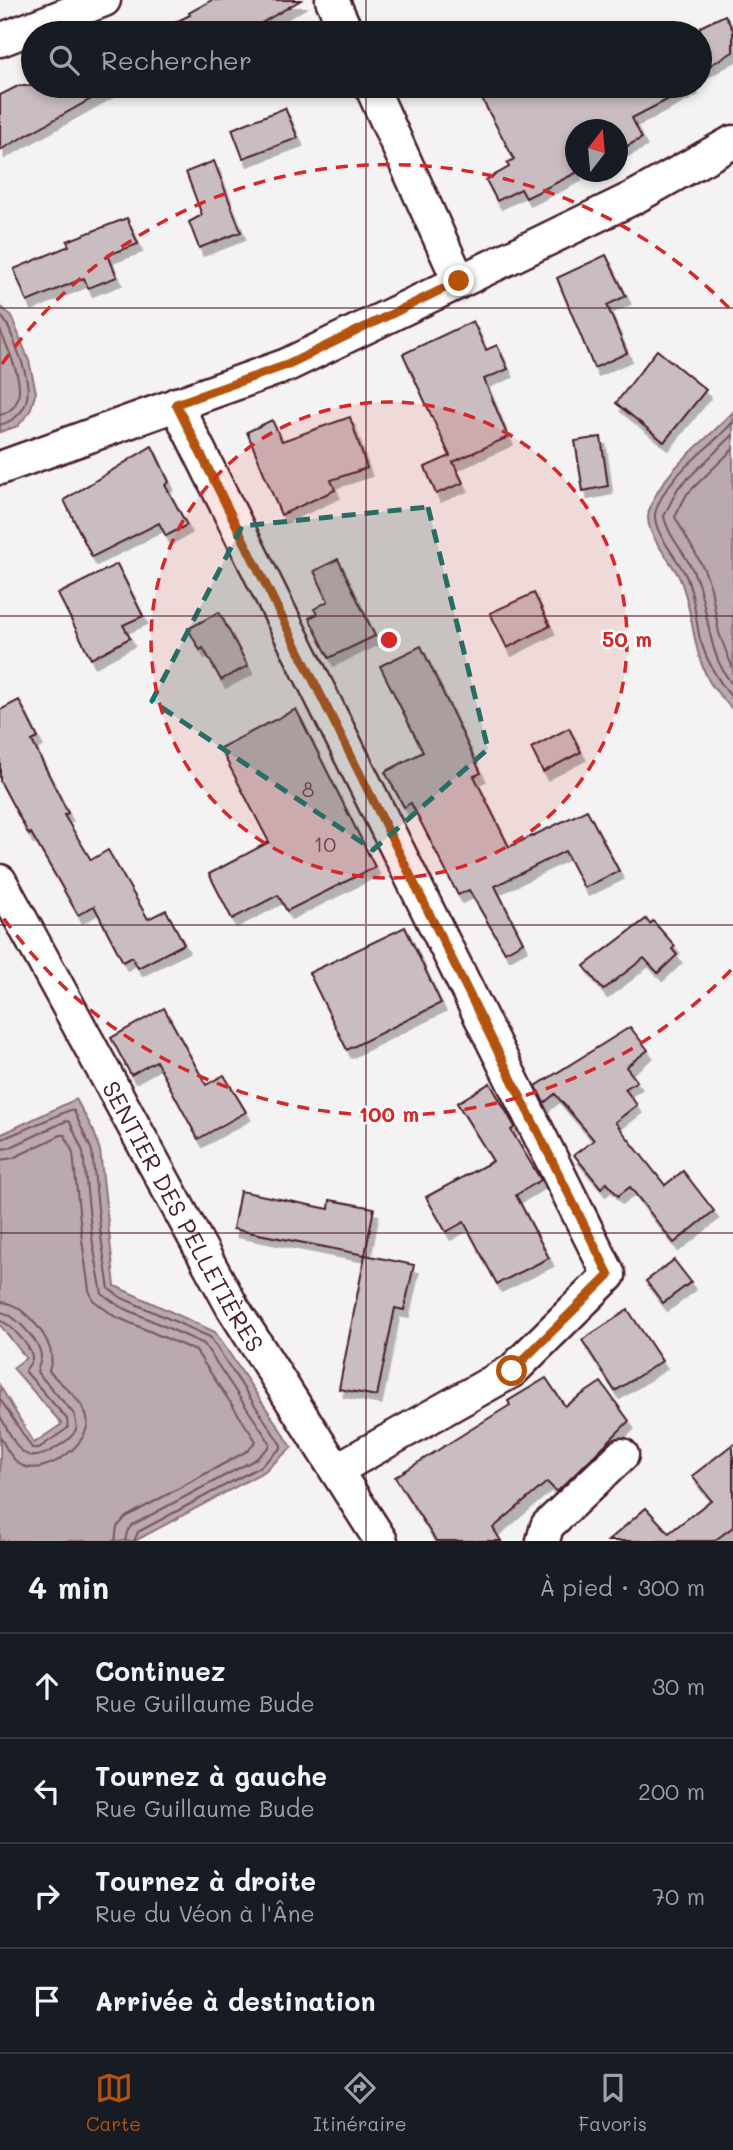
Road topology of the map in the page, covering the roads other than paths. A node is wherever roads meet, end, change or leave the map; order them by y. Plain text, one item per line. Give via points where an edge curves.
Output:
1 (104, 0) edge
2 (332, 0) edge
3 (49, 21) edge
4 (342, 21) edge
5 (21, 32) edge
6 (0, 40) edge
7 (376, 98) edge
8 (733, 142) edge
9 (459, 281) junction
10 (176, 404) junction
11 (0, 468) edge
12 (0, 881) edge
13 (622, 1455) dead end
14 (336, 1470) junction
15 (381, 1541) edge
16 (543, 1541) edge

1 - 3 street
2 - 4 street
5 - 6 street
7 - 9 street
8 - 9 street via 635,197
9 - 10 street via 287,365
10 - 11 street
10 - 14 street via 609,1275 512,1371
12 - 14 street, SENTIER DES PELLETIÈRES via 233,1308
13 - 16 street via 547,1526
14 - 15 street, SENTIER DES PELLETIÈRES

